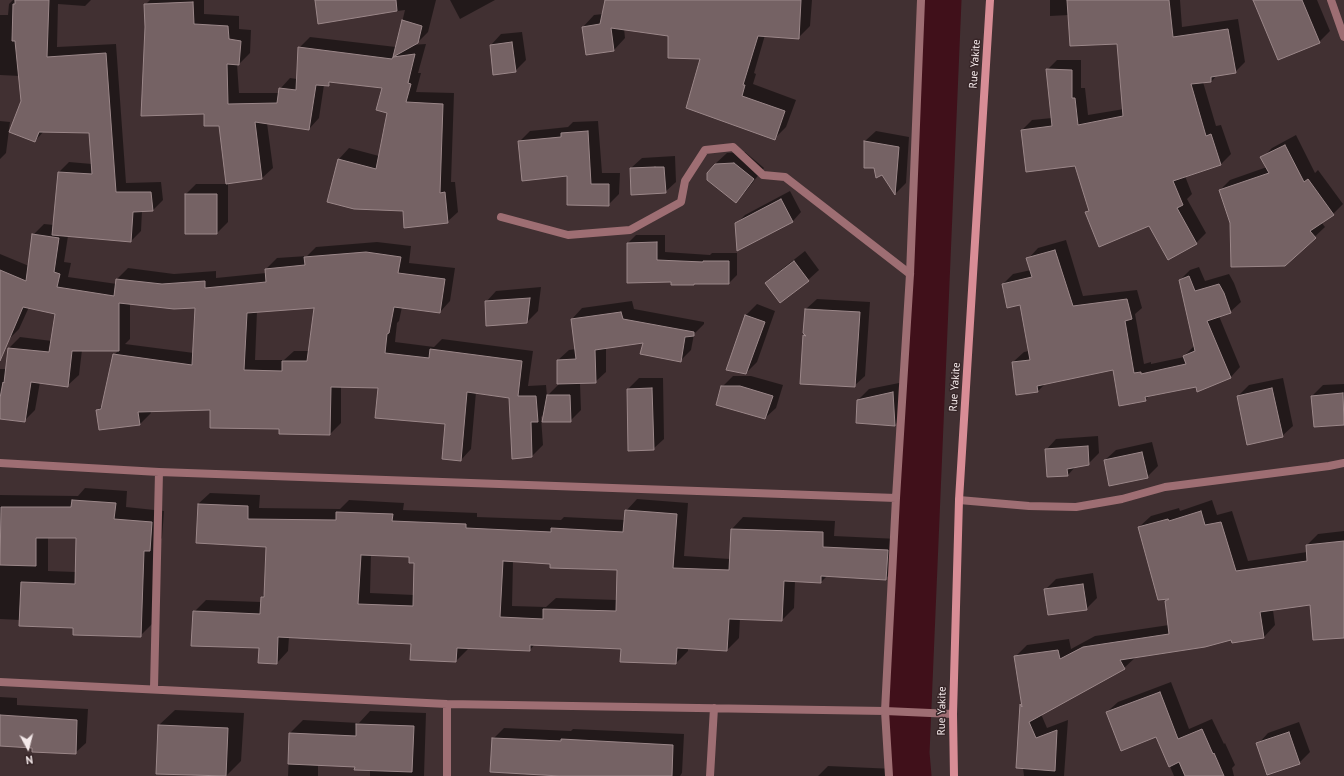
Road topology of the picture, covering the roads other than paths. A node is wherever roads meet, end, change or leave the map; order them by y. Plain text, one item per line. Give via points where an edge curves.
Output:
1 (921, 0) edge
2 (990, 0) edge
3 (1331, 0) edge
4 (1344, 37) edge
5 (500, 216) dead end
6 (910, 274) junction
7 (0, 463) edge
8 (1344, 463) edge
9 (159, 472) junction
10 (896, 498) junction
11 (959, 500) junction
12 (0, 682) edge
13 (154, 688) junction
14 (448, 704) junction
15 (714, 708) junction
16 (885, 711) junction
17 (952, 714) junction
18 (447, 776) edge
19 (710, 776) edge
20 (890, 776) edge
21 (954, 776) edge

1 - 6 street
2 - 11 main road, Rue Yakite
3 - 4 street
5 - 6 street via 568,235 630,230 681,202 685,181 705,150 733,147 763,175 785,177
6 - 10 street
7 - 9 street
8 - 11 street via 1165,487 1076,508
9 - 10 street
9 - 13 street
10 - 16 street
11 - 17 main road, Rue Yakite
12 - 13 street
13 - 14 street
14 - 15 street
14 - 18 street
15 - 16 street
15 - 19 street
16 - 17 street
16 - 20 street
17 - 21 main road, Rue Yakite

